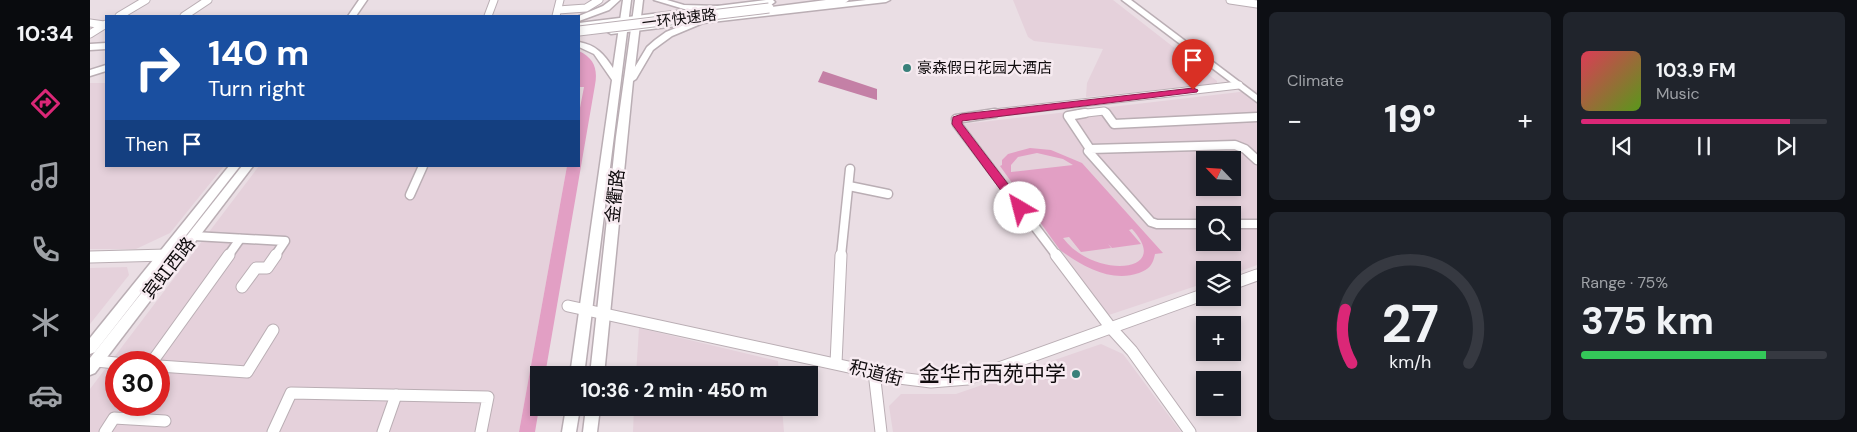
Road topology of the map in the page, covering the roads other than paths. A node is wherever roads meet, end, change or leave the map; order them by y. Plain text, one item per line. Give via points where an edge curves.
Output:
1 (146, 0) edge
2 (208, 0) edge
3 (363, 0) edge
4 (372, 0) edge
5 (494, 0) edge
6 (560, 0) edge
7 (599, 0) edge
8 (616, 0) edge
9 (627, 0) edge
10 (639, 0) edge
11 (658, 0) edge
12 (784, 0) edge
13 (812, 0) edge
14 (845, 0) edge
15 (886, 0) edge
16 (1126, 0) edge
17 (1133, 0) edge
18 (1230, 0) edge
19 (840, 1) edge
20 (1257, 4) edge
21 (769, 6) junction
22 (723, 8) junction
23 (557, 13) edge
24 (121, 15) edge
25 (186, 15) edge
26 (353, 15) edge
27 (362, 15) edge
28 (488, 15) edge
29 (580, 19) edge
30 (701, 20) junction
31 (90, 23) edge
32 (637, 23) junction
33 (105, 24) edge
34 (624, 25) junction
35 (580, 28) edge
36 (580, 28) edge
37 (90, 34) edge
38 (580, 35) edge
39 (90, 40) edge
40 (105, 44) edge
41 (105, 44) edge
42 (580, 44) edge
43 (90, 48) edge
44 (105, 68) edge
45 (90, 73) edge
46 (616, 79) junction
47 (629, 85) junction
48 (1239, 85) junction
49 (1257, 93) edge
50 (1257, 99) edge
51 (1257, 117) edge
52 (1090, 149) junction
53 (1257, 160) edge
54 (234, 167) edge
55 (247, 167) edge
56 (423, 167) edge
57 (850, 169) dead end
58 (849, 186) junction
59 (888, 194) dead end
60 (410, 195) dead end
61 (1196, 224) edge
62 (1241, 224) edge
63 (1257, 224) edge
64 (194, 236) junction
65 (240, 239) junction
66 (179, 255) junction
67 (164, 256) junction
68 (90, 257) edge
69 (1257, 275) edge
70 (1241, 281) edge
71 (242, 288) dead end
72 (1196, 297) edge
73 (568, 306) dead end
74 (586, 309) junction
75 (604, 312) junction
76 (1111, 328) junction
77 (273, 330) dead end
78 (90, 348) edge
79 (160, 351) edge
80 (836, 363) junction
81 (93, 365) edge
82 (578, 366) edge
83 (598, 366) edge
84 (170, 367) edge
85 (874, 372) junction
86 (396, 395) junction
87 (571, 416) edge
88 (592, 416) edge
89 (165, 421) dead end
90 (105, 432) edge
91 (273, 432) edge
92 (383, 432) edge
93 (481, 432) edge
94 (569, 432) edge
95 (590, 432) edge
96 (881, 432) edge
97 (1190, 432) edge

1 - 24 street
2 - 25 street
3 - 26 main road
4 - 27 main road
5 - 28 street
6 - 23 street
7 - 23 street via 586,8
8 - 29 main road via 606,8
9 - 34 main road, 金衢路
10 - 32 main road, 金衢路
11 - 22 main road via 684,7
12 - 22 highway
13 - 21 highway, 一环快速路
14 - 19 highway
15 - 30 main road
16 - 48 main road
17 - 49 main road
18 - 20 street
19 - 21 highway, 一环快速路
19 - 30 highway
21 - 36 highway, 一环快速路, bridge
22 - 32 highway
30 - 32 highway
30 - 47 main road via 656,43
31 - 33 street
32 - 34 highway
32 - 47 main road, 金衢路
33 - 37 street
34 - 35 highway
34 - 38 highway
34 - 46 main road, 金衢路
39 - 40 highway
41 - 43 highway
42 - 46 main road via 592,47
44 - 45 main road
46 - 74 main road, 金衢路
47 - 75 main road, 金衢路
48 - 50 main road
48 - 76 street via 956,119
51 - 52 street via 1114,124 1104,111 1068,116
52 - 53 street via 1235,145
52 - 61 street via 1088,151 1151,222
54 - 67 main road, 宾虹西路
55 - 64 main road, 宾虹西路
56 - 60 street
57 - 58 street
58 - 59 street
58 - 80 street via 841,254
62 - 63 street
64 - 65 street
64 - 66 main road, 宾虹西路
65 - 71 street via 285,241 267,268 256,268
65 - 79 street
66 - 67 street
66 - 81 main road, 宾虹西路
67 - 68 street
67 - 78 main road, 宾虹西路
69 - 70 street
72 - 76 street, 积道街
73 - 74 street, 积道街
74 - 75 street, 积道街
74 - 82 main road, 金衢路
75 - 80 street, 积道街
75 - 83 main road, 金衢路
76 - 85 street, 积道街 via 968,379 941,383 908,381
76 - 97 street via 1132,351
77 - 84 street via 248,372
80 - 85 street, 积道街
85 - 96 street
86 - 91 street via 291,394
86 - 92 street
86 - 93 street via 488,397
87 - 94 main road
88 - 95 main road
89 - 90 street via 114,418

